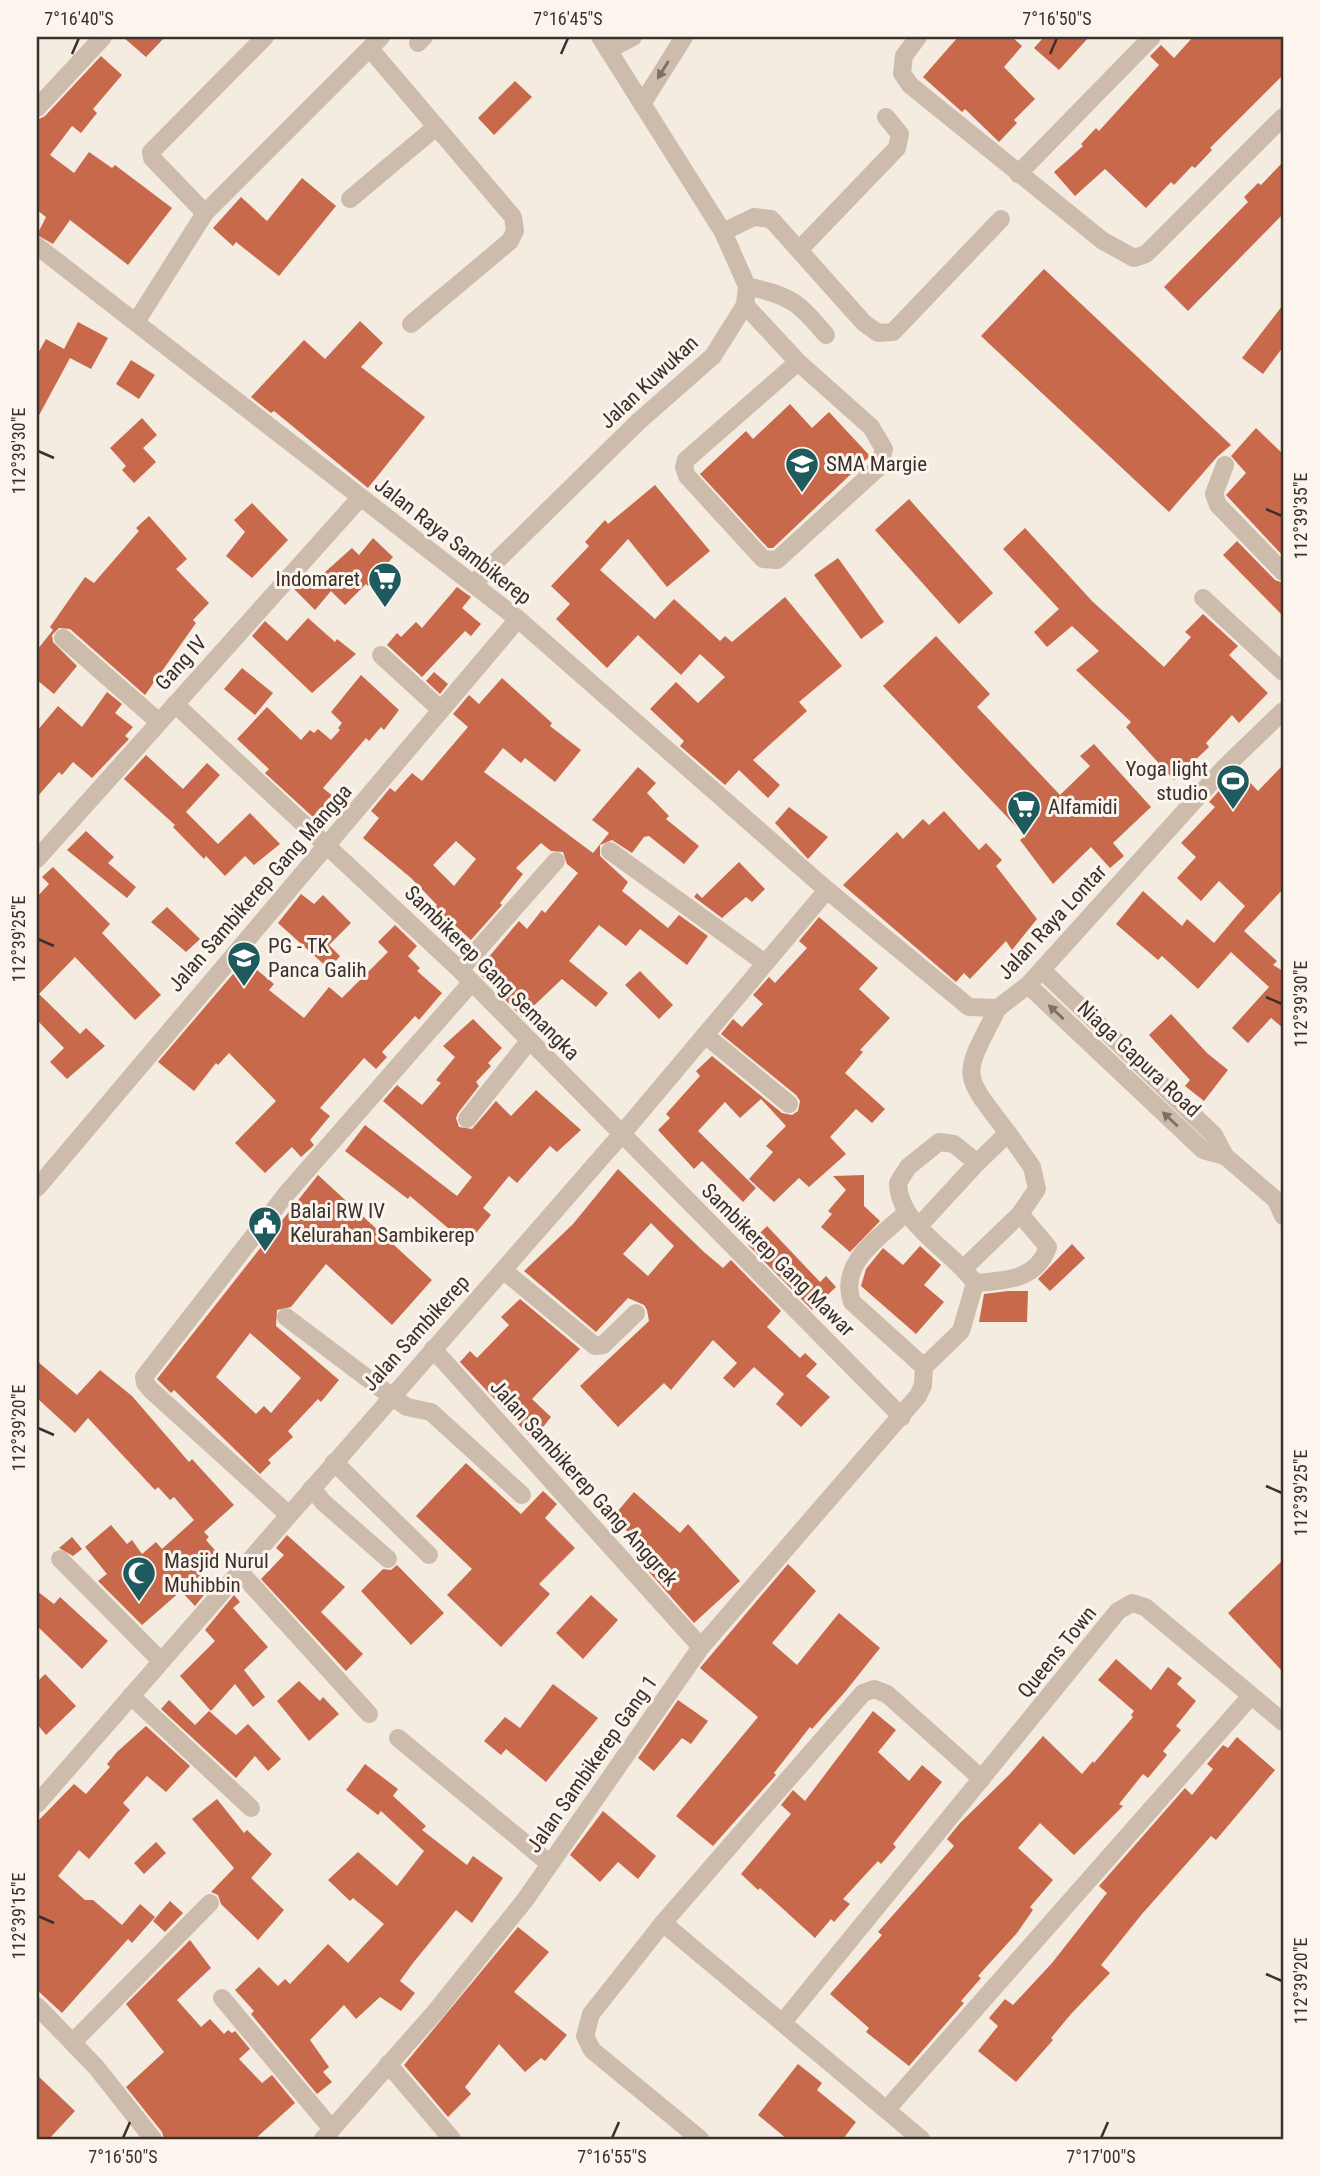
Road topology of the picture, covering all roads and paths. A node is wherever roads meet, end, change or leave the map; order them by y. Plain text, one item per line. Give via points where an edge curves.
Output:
1 (103, 37) edge
2 (265, 37) edge
3 (633, 37) edge
4 (684, 37) edge
5 (918, 37) edge
6 (1152, 37) edge
7 (376, 43) edge
8 (604, 44) edge
9 (642, 104) junction
10 (37, 108) edge
11 (886, 117) dead end
12 (1283, 117) edge
13 (436, 127) junction
14 (1018, 174) junction
15 (349, 199) dead end
16 (205, 213) junction
17 (1001, 219) dead end
18 (723, 232) junction
19 (37, 246) edge
20 (800, 249) junction
21 (747, 286) junction
22 (746, 306) junction
23 (136, 322) junction
24 (411, 324) dead end
25 (826, 335) dead end
26 (798, 362) junction
27 (1225, 465) dead end
28 (360, 498) junction
29 (1283, 572) edge
30 (474, 583) junction
31 (1203, 598) dead end
32 (518, 619) junction
33 (63, 638) dead end
34 (381, 655) dead end
35 (1283, 672) edge
36 (175, 704) junction
37 (441, 710) junction
38 (1283, 711) edge
39 (159, 722) junction
40 (328, 844) junction
41 (611, 850) dead end
42 (37, 859) edge
43 (556, 862) dead end
44 (827, 890) junction
45 (765, 962) junction
46 (1041, 970) junction
47 (466, 976) junction
48 (1027, 985) junction
49 (998, 1008) junction
50 (705, 1035) junction
51 (529, 1041) junction
52 (789, 1104) dead end
53 (467, 1119) dead end
54 (1008, 1133) junction
55 (621, 1135) junction
56 (1225, 1156) junction
57 (977, 1163) junction
58 (37, 1188) edge
59 (906, 1213) junction
60 (1020, 1214) junction
61 (1283, 1216) edge
62 (919, 1226) junction
63 (503, 1270) junction
64 (969, 1275) junction
65 (636, 1313) dead end
66 (286, 1317) dead end
67 (433, 1349) junction
68 (924, 1367) junction
69 (390, 1396) junction
70 (902, 1418) junction
71 (334, 1462) junction
72 (312, 1488) junction
73 (522, 1495) dead end
74 (289, 1515) junction
75 (429, 1555) dead end
76 (60, 1559) dead end
77 (388, 1559) dead end
78 (241, 1573) junction
79 (701, 1647) junction
80 (161, 1661) junction
81 (131, 1696) junction
82 (1250, 1697) junction
83 (369, 1714) dead end
84 (1283, 1722) edge
85 (398, 1738) dead end
86 (982, 1779) junction
87 (37, 1804) edge
88 (251, 1808) dead end
89 (550, 1864) junction
90 (210, 1903) dead end
91 (663, 1923) junction
92 (222, 1998) dead end
93 (37, 2007) edge
94 (783, 2022) junction
95 (73, 2042) junction
96 (388, 2064) junction
97 (887, 2109) junction
98 (328, 2134) edge
99 (153, 2139) edge
100 (452, 2139) edge
101 (700, 2139) edge
102 (921, 2139) edge

1 - 10 street
2 - 16 street via 151,152
3 - 8 street
4 -> 9 street
5 - 14 street via 904,56 902,73
6 - 14 street
7 - 13 street
7 - 16 street
8 - 9 street
9 - 18 street
11 - 20 street via 900,134 897,148
12 - 14 street via 1146,254 1134,258 1103,241
13 - 15 street
13 - 24 street via 513,217 515,231 510,241
16 - 23 street
17 - 20 street via 893,332 878,333 864,323
18 - 20 street via 763,217 771,219
18 - 21 street
19 - 23 street, Jalan Raya Sambikerep
21 - 22 street
21 - 25 street via 788,296
22 - 26 street
22 - 30 street, Jalan Kuwukan via 713,356 638,422
23 - 28 street, Jalan Raya Sambikerep
26 - 26 street via 872,427 884,449 883,458 869,477 777,560 769,562 684,467 686,460
27 - 29 street via 1214,494 1218,505
28 - 30 street, Jalan Raya Sambikerep
28 - 36 street, Gang IV
30 - 32 street, Jalan Raya Sambikerep
31 - 35 street
32 - 37 street, Jalan Sambikerep Gang Mangga
32 - 44 street, Jalan Raya Sambikerep
33 - 39 street
34 - 37 street
36 - 39 street, Gang IV
36 - 40 street, Sambikerep Gang Semangka
37 - 40 street, Jalan Sambikerep Gang Mangga
38 - 46 street, Jalan Raya Lontar via 1223,769
39 - 42 street, Gang IV
40 - 47 street, Sambikerep Gang Semangka
40 - 58 street, Jalan Sambikerep Gang Mangga
41 - 45 street
43 - 47 street
44 - 45 street, Jalan Sambikerep
44 - 49 street, Jalan Raya Lontar via 969,1007
45 - 50 street, Jalan Sambikerep
46 - 48 street, Jalan Raya Lontar
46 - 56 street, Niaga Gapura Road via 1214,1135
47 - 51 street, Sambikerep Gang Semangka
47 - 74 street via 144,1377 152,1391
48 - 49 street, Jalan Raya Lontar
56 -> 48 street, Niaga Gapura Road via 1203,1150
49 - 54 street via 974,1055 970,1076 977,1093
50 - 52 street
50 - 55 street, Jalan Sambikerep
51 - 53 street
51 - 55 street, Sambikerep Gang Semangka
54 - 57 street
54 - 60 street via 1037,1179 1037,1189
55 - 63 street, Jalan Sambikerep
55 - 70 street, Sambikerep Gang Mawar
56 - 61 street, Niaga Gapura Road via 1268,1193
57 - 59 street via 954,1144 939,1142 902,1173 898,1193
57 - 62 street
59 - 62 street
59 - 68 street via 856,1261 848,1289 852,1302
60 - 64 street
60 - 64 street via 1045,1240 1045,1254 1019,1279
62 - 64 street
63 - 65 street via 595,1346 603,1345
63 - 67 street, Jalan Sambikerep
64 - 68 street via 961,1331
66 - 69 street
67 - 69 street, Jalan Sambikerep
67 - 79 street, Jalan Sambikerep Gang Anggrek
68 - 70 street, Jalan Sambikerep Gang 1 via 921,1390
69 - 71 street, Jalan Sambikerep
69 - 73 street via 407,1407 431,1412
70 - 79 street, Jalan Sambikerep Gang 1
71 - 72 street, Jalan Sambikerep
71 - 75 street
72 - 74 street, Jalan Sambikerep
72 - 77 street
74 - 78 street, Jalan Sambikerep
76 - 80 street
78 - 80 street, Jalan Sambikerep
78 - 83 street
79 - 89 street, Jalan Sambikerep Gang 1
80 - 81 street, Jalan Sambikerep
81 - 87 street, Jalan Sambikerep
81 - 88 street
82 - 84 street, Queens Town
82 - 86 street, Queens Town via 1145,1607 1132,1603 1118,1611
82 - 97 street
85 - 89 street
86 - 91 street via 887,1694 874,1689 863,1693
86 - 94 street
89 - 96 street, Jalan Sambikerep Gang 1 via 481,1957
90 - 95 street
91 - 94 street
91 - 101 street via 591,2014 585,2036 592,2050
92 - 98 street
93 - 95 street
94 - 97 street
95 - 99 street
96 - 98 street, Jalan Sambikerep Gang 1
96 - 100 street
97 - 102 street

